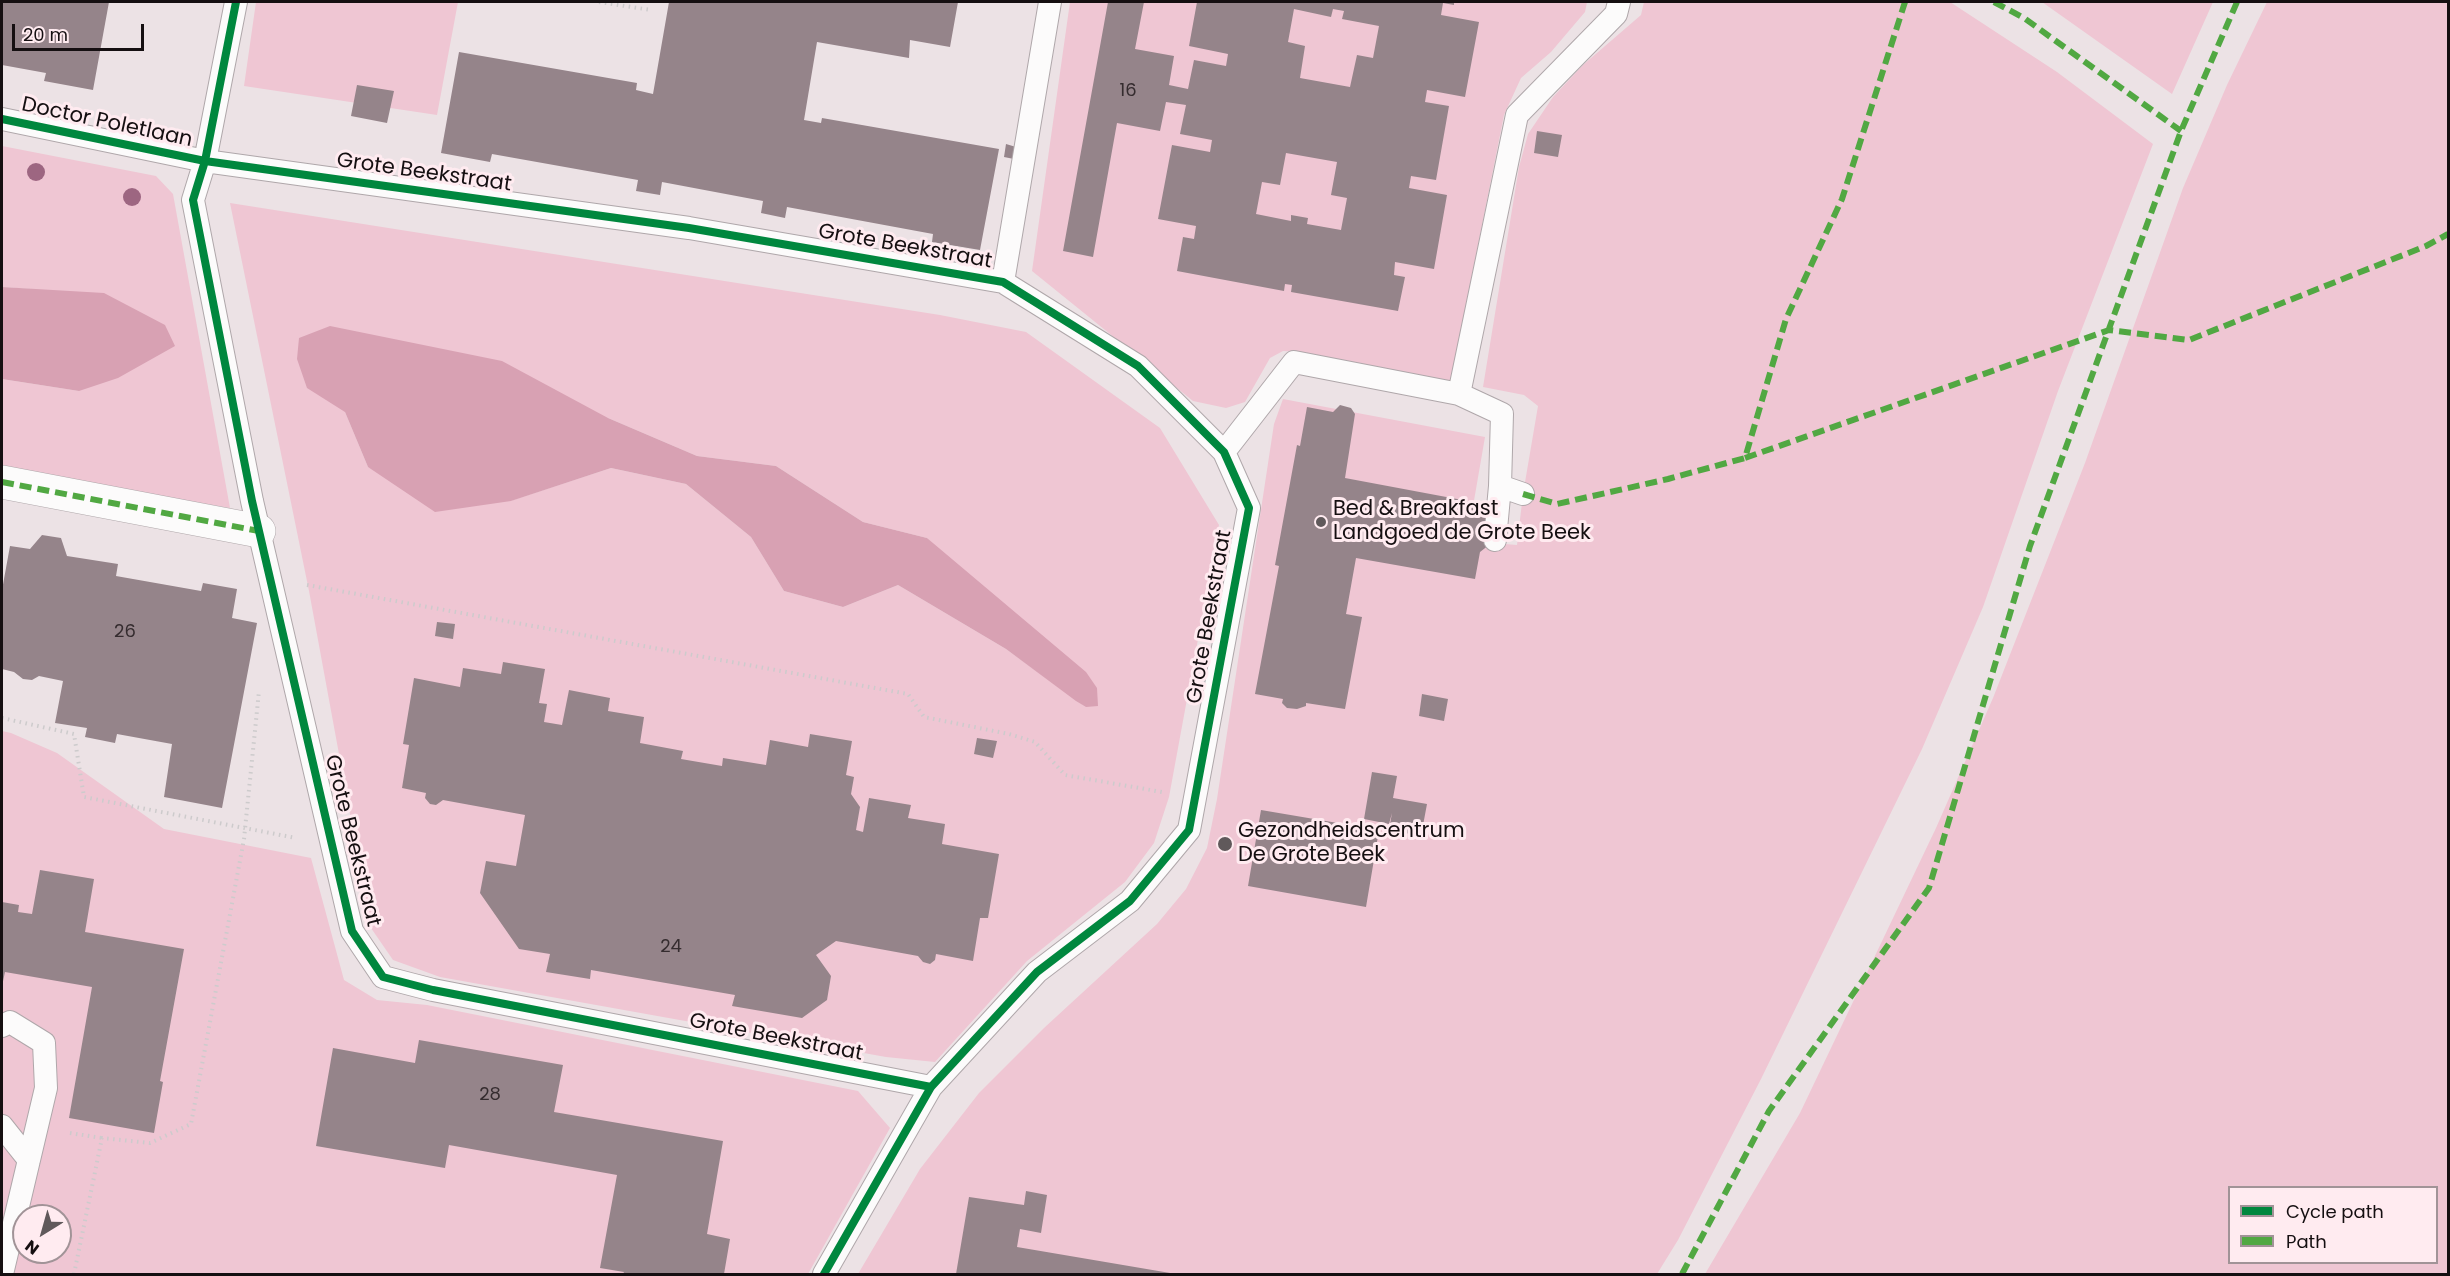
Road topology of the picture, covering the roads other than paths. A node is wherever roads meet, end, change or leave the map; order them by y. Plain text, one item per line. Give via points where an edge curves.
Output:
1 (236, 2) edge
2 (1050, 2) edge
3 (1619, 2) edge
4 (2, 119) edge
5 (205, 161) junction
6 (1003, 282) junction
7 (1459, 394) junction
8 (1224, 452) junction
9 (2, 483) edge
10 (1500, 486) junction
11 (1523, 494) dead end
12 (259, 531) junction
13 (1495, 540) dead end
14 (2, 1026) edge
15 (931, 1087) junction
16 (2, 1126) edge
17 (29, 1160) junction
18 (2, 1274) edge
19 (824, 1275) edge

1 - 5 lane, Grote Beekstraat
2 - 6 lane
3 - 7 lane via 1616,14 1517,115
4 - 5 lane, Doctor Poletlaan
5 - 6 lane, Grote Beekstraat via 689,228
5 - 12 lane, Grote Beekstraat via 193,200
6 - 8 lane, Grote Beekstraat via 1138,366
7 - 8 lane via 1294,362
7 - 10 lane via 1502,414
8 - 15 lane, Grote Beekstraat via 1249,508 1189,830 1130,901 1037,972
9 - 12 street
10 - 11 lane
10 - 13 lane
12 - 15 lane, Grote Beekstraat via 352,931 383,977
14 - 17 lane via 10,1023 44,1043 46,1088
15 - 19 lane, Grote Beekstraat
16 - 17 lane
17 - 18 lane

